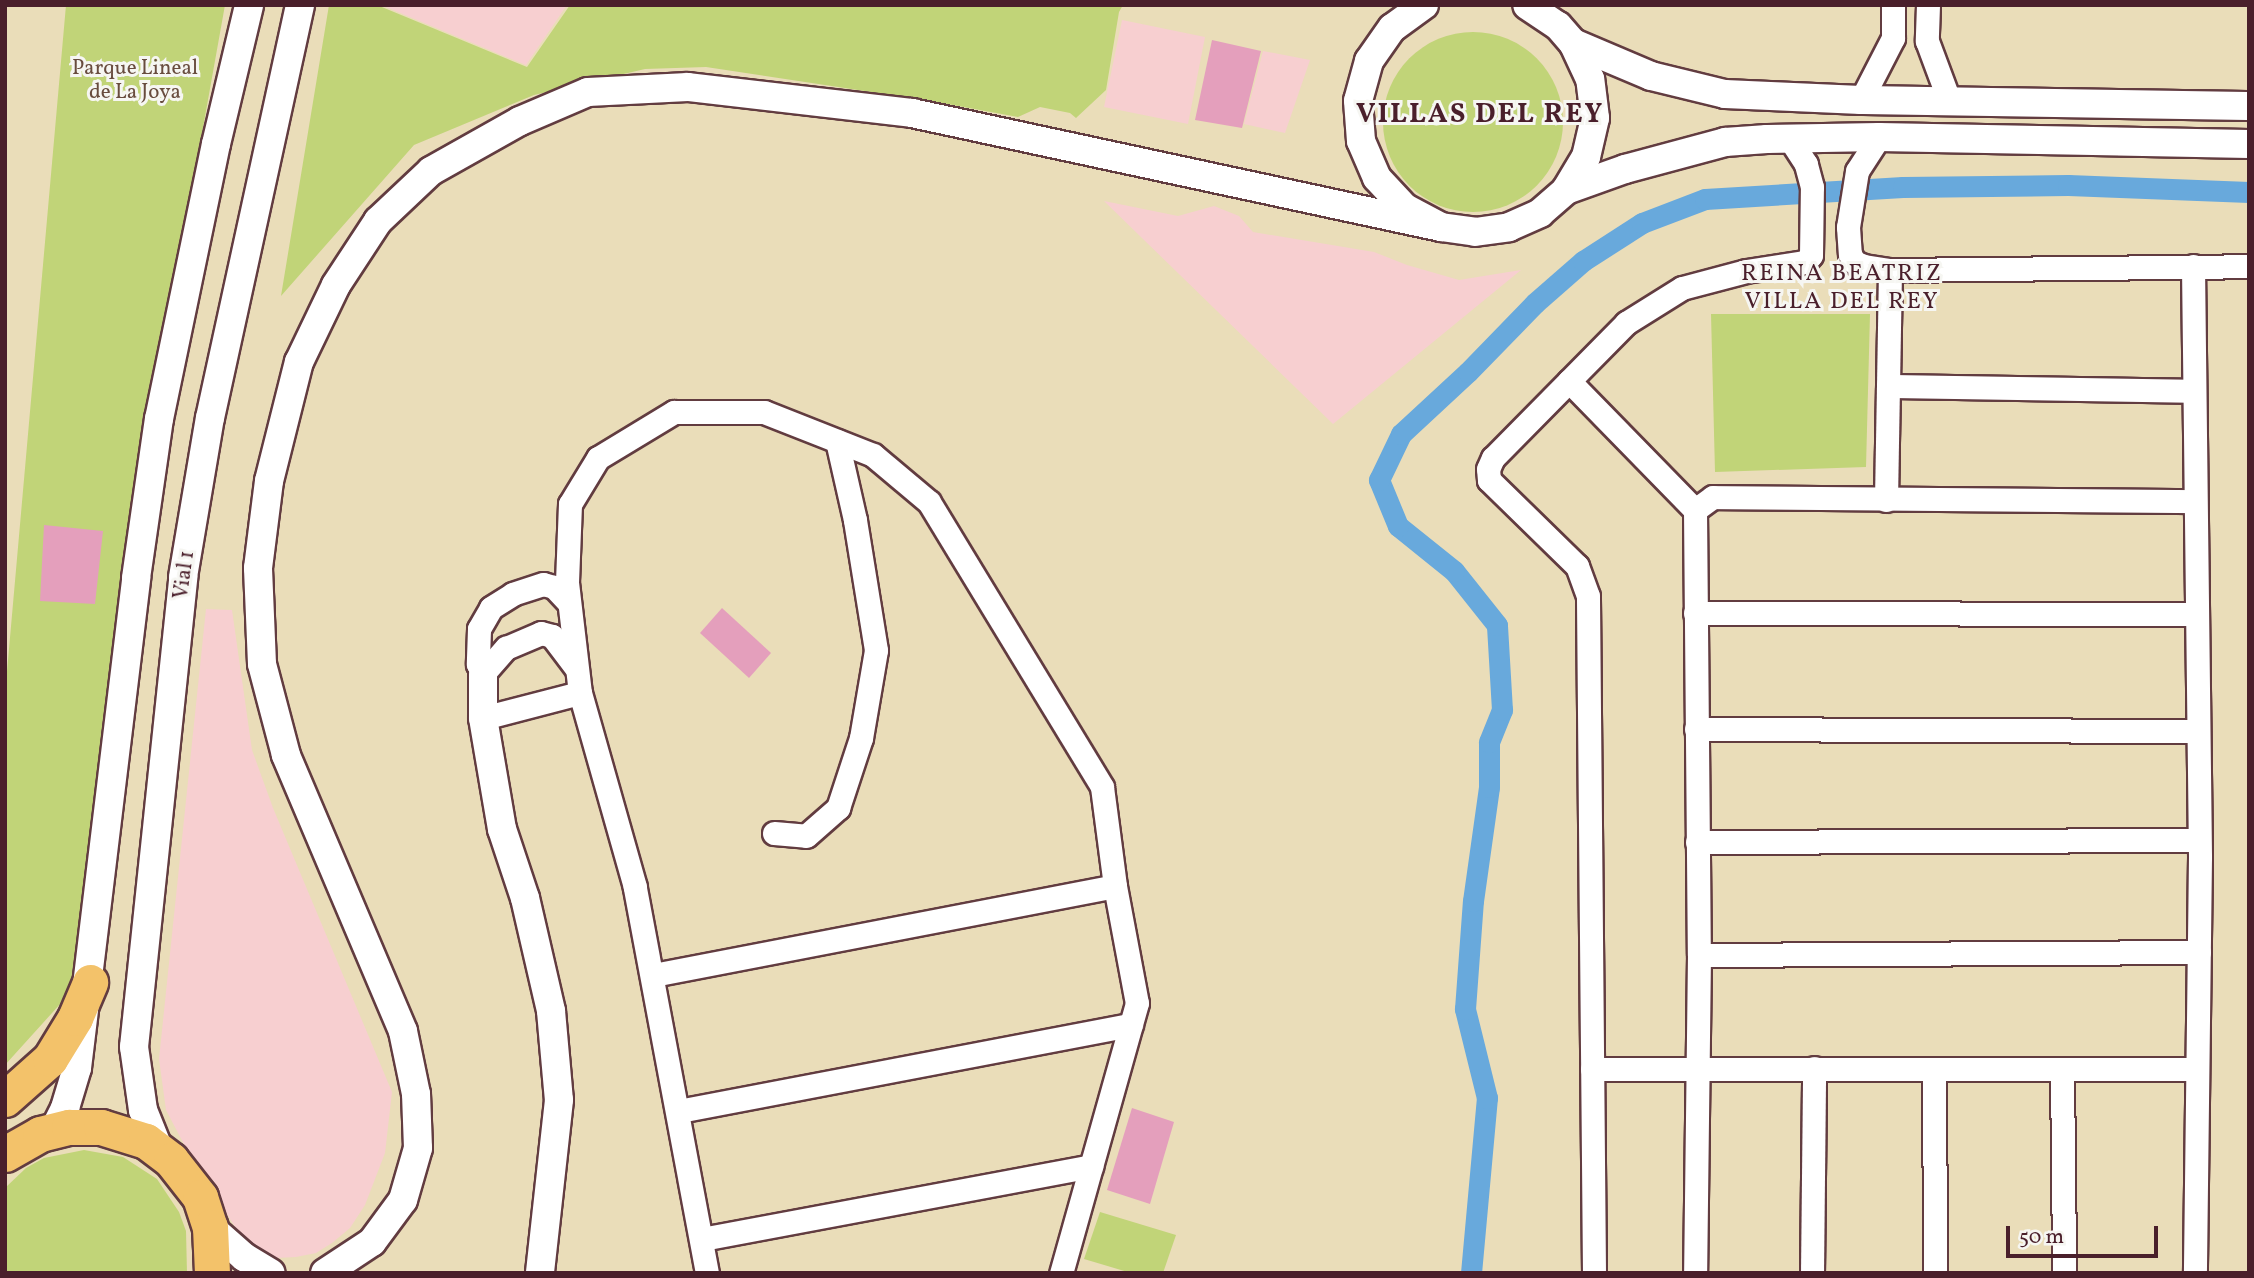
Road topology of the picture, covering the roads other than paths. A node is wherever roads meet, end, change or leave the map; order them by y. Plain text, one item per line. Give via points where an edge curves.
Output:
1 (249, 5) edge
2 (300, 5) edge
3 (1424, 5) edge
4 (1527, 5) edge
5 (1893, 5) edge
6 (1928, 5) edge
7 (1563, 25) edge
8 (1861, 100) junction
9 (1949, 100) junction
10 (2249, 106) edge
11 (1879, 137) junction
12 (1789, 138) junction
13 (2249, 144) edge
14 (1566, 190) junction
15 (1441, 227) junction
16 (2193, 266) junction
17 (2249, 266) edge
18 (1890, 270) junction
19 (1569, 381) junction
20 (1888, 386) junction
21 (2193, 391) junction
22 (837, 441) junction
23 (1886, 499) junction
24 (2194, 501) junction
25 (1695, 510) junction
26 (569, 602) junction
27 (1695, 614) junction
28 (2195, 614) junction
29 (577, 668) junction
30 (483, 674) junction
31 (580, 693) junction
32 (483, 718) junction
33 (1696, 729) junction
34 (2197, 731) junction
35 (774, 833) dead end
36 (2199, 840) junction
37 (1697, 842) junction
38 (1115, 886) junction
39 (2199, 952) junction
40 (1699, 955) junction
41 (653, 975) junction
42 (90, 982) junction
43 (1131, 1025) junction
44 (1696, 1067) junction
45 (1814, 1068) junction
46 (1592, 1069) junction
47 (1934, 1069) junction
48 (2062, 1069) junction
49 (2197, 1069) junction
50 (5, 1100) edge
51 (679, 1111) junction
52 (54, 1130) junction
53 (159, 1150) junction
54 (5, 1154) edge
55 (1091, 1166) junction
56 (210, 1227) junction
57 (702, 1239) junction
58 (212, 1273) edge
59 (271, 1273) edge
60 (325, 1273) edge
61 (540, 1273) edge
62 (707, 1273) edge
63 (1061, 1273) edge
64 (1594, 1273) edge
65 (1695, 1273) edge
66 (1812, 1273) edge
67 (1935, 1273) edge
68 (2064, 1273) edge
69 (2195, 1273) edge

1 - 42 street via 159,419
2 - 53 street, Vial 1 via 210,418 183,577 134,1047 143,1110
3 - 15 street via 1392,28 1369,61 1358,101 1361,141 1377,178 1405,208
4 - 7 street
5 - 8 street via 1893,38
6 - 9 street via 1927,41
7 - 8 street via 1651,76 1725,94
7 - 14 street via 1590,79 1595,118 1586,157
8 - 9 street
9 - 10 street
11 - 12 street
11 - 13 street
11 - 18 street via 1857,171 1848,230 1854,262
12 - 14 street via 1725,142
12 - 19 street via 1806,164 1812,187 1811,255 1805,262 1682,288 1626,323
14 - 15 street via 1540,213 1509,227 1475,232
15 - 60 street via 912,113 688,86 588,92 520,121 431,171 378,221 336,285 299,362 269,481 258,568 262,664 286,755 403,1031 416,1094 418,1148 403,1200 372,1242
16 - 17 street
16 - 18 street
16 - 21 street
18 - 20 street
19 - 25 street
19 - 46 street via 1493,458 1488,469 1489,481 1577,566 1588,596
20 - 21 street
20 - 23 street
21 - 24 street
22 - 26 street via 764,412 674,412 598,458 570,505
22 - 35 street via 876,650 861,738 838,808 806,836
22 - 38 street via 873,455 929,502 1102,787
23 - 24 street
23 - 25 street via 1713,497
24 - 28 street
25 - 27 street
26 - 29 street
26 - 30 street via 554,587 543,584 491,608 479,629 478,664
27 - 28 street
27 - 33 street
28 - 34 street
29 - 30 street via 552,636 541,633 506,648
29 - 31 street
30 - 32 street
31 - 32 street
31 - 41 street via 635,887
32 - 61 street via 502,829 525,898 551,1011 559,1100
33 - 34 street
33 - 37 street
34 - 36 street
36 - 37 street
36 - 39 street
37 - 40 street
38 - 41 street
38 - 43 street via 1137,1003
39 - 40 street
39 - 49 street
40 - 44 street
41 - 51 street
42 - 50 main road via 50,1059
42 - 52 street via 77,1068
43 - 51 street
43 - 55 street
44 - 45 street
44 - 46 street
44 - 65 street
45 - 47 street
45 - 66 street
46 - 64 street
47 - 48 street
47 - 67 street
48 - 49 street
48 - 68 street
49 - 69 street
51 - 57 street
52 - 53 main road via 101,1127 131,1135
52 - 54 main road
53 - 56 main road via 192,1184
55 - 57 street
55 - 63 street
56 - 58 main road
56 - 59 street
57 - 62 street

